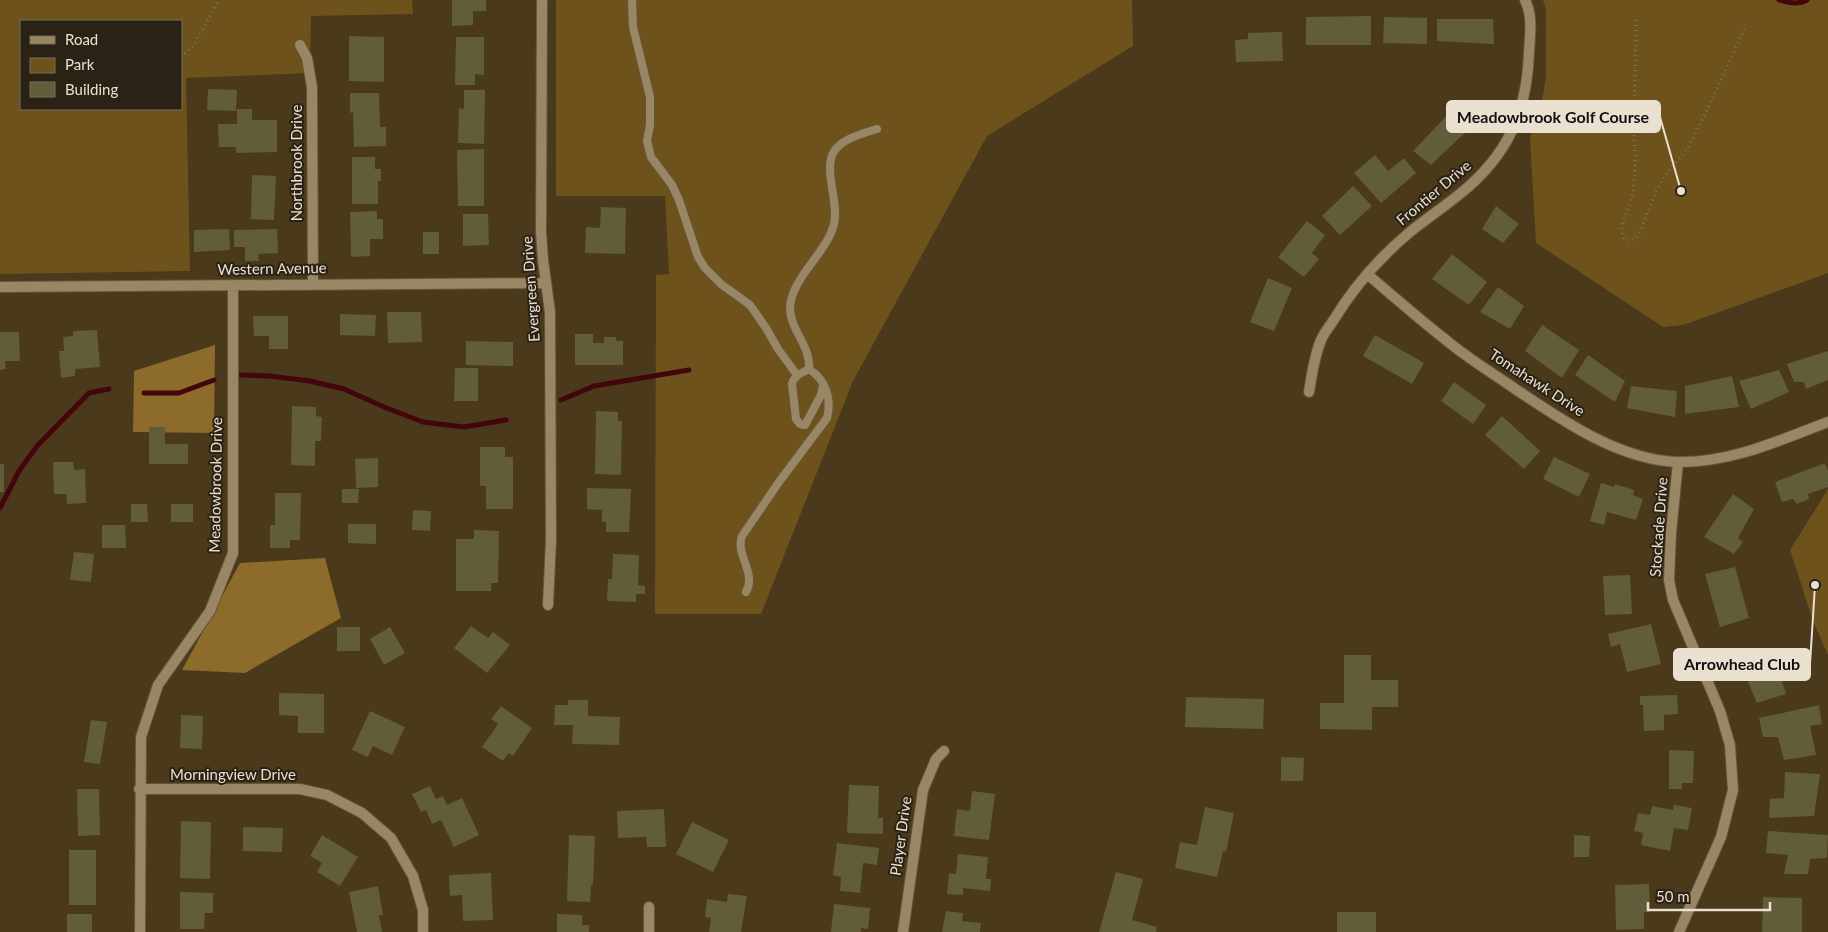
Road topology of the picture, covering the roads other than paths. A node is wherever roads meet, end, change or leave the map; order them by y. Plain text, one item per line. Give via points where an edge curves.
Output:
1 (542, 0) edge
2 (632, 0) edge
3 (1524, 0) edge
4 (300, 44) dead end
5 (877, 129) dead end
6 (1367, 274) junction
7 (545, 283) junction
8 (313, 284) junction
9 (233, 285) junction
10 (0, 286) edge
11 (809, 369) junction
12 (797, 375) junction
13 (824, 386) junction
14 (1309, 392) dead end
15 (1828, 422) edge
16 (1678, 462) junction
17 (746, 592) dead end
18 (548, 605) dead end
19 (944, 751) dead end
20 (139, 789) junction
21 (649, 907) dead end
22 (140, 932) edge
23 (422, 932) edge
24 (649, 932) edge
25 (903, 932) edge
26 (1679, 932) edge

1 - 7 street, Evergreen Drive via 541,232
2 - 12 lane via 633,27 650,97 647,141 651,157 672,184 705,268 750,305
3 - 6 street, Frontier Drive via 1530,18 1527,88 1517,122 1506,142 1479,177 1409,233
4 - 8 street, Northbrook Drive via 307,58 312,88
5 - 11 lane via 844,142 832,156 834,224 791,302 792,321 808,356
6 - 14 street, Frontier Drive via 1322,338
6 - 16 street, Tomahawk Drive via 1447,342 1556,416 1632,454
7 - 8 street, Western Avenue
7 - 18 street, Evergreen Drive via 550,312 551,540
8 - 9 street, Western Avenue
9 - 10 street, Western Avenue
9 - 20 street, Meadowbrook Drive via 232,553 210,610 158,685 141,737
11 - 12 lane
11 - 13 lane via 822,379
12 - 13 lane via 792,384 796,419 800,424 805,425
13 - 17 lane via 829,401 827,418 742,536 740,546 750,575
15 - 16 street, Tomahawk Drive via 1751,451
16 - 26 street, Stockade Drive via 1669,580 1673,600 1720,711 1730,745 1733,790 1722,837
19 - 25 street, Player Drive via 936,759 923,790
20 - 22 street, Meadowbrook Drive
20 - 23 street, Morningview Drive via 300,789 327,795 362,813 391,838 413,876 423,910
21 - 24 street

